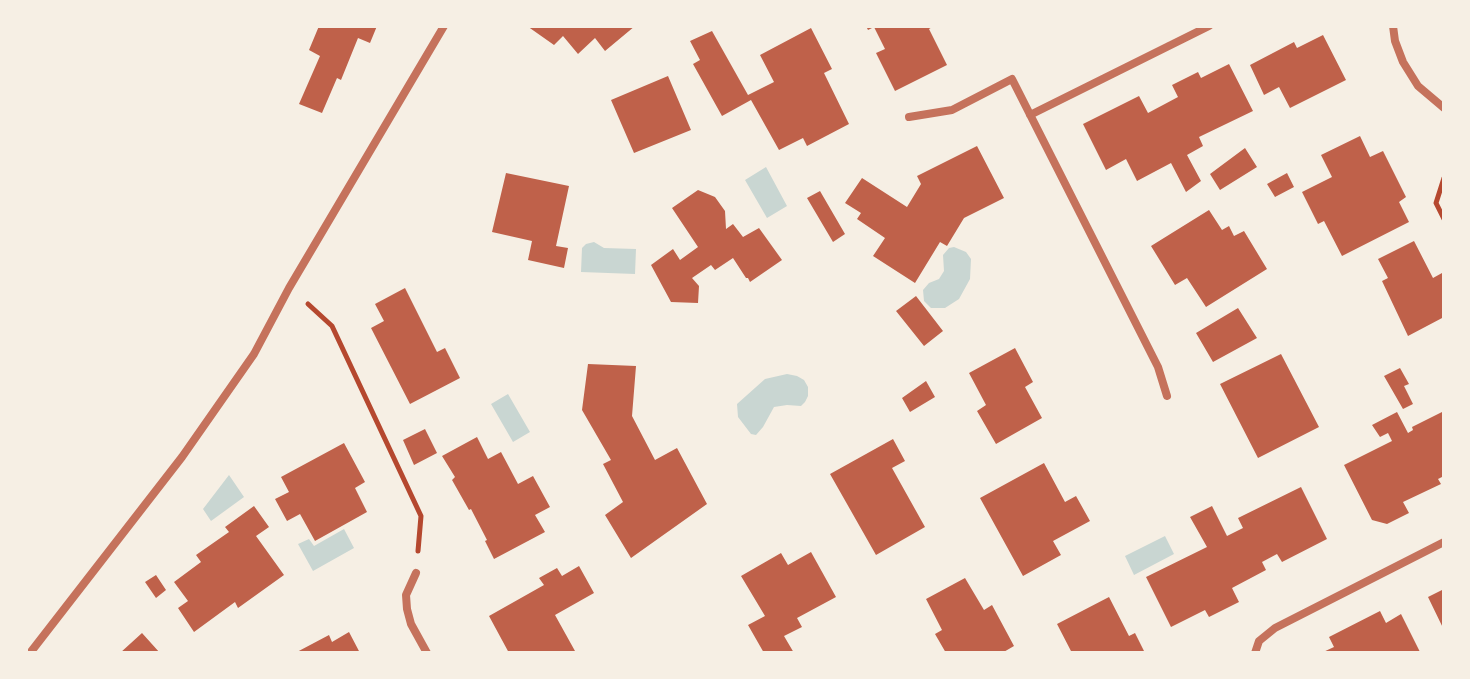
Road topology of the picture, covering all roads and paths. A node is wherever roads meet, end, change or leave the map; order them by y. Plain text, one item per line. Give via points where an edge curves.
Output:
1 (444, 26) edge
2 (1209, 26) edge
3 (1393, 26) edge
4 (1191, 30) edge
5 (1444, 108) edge
6 (1030, 115) junction
7 (909, 117) dead end
8 (1444, 178) edge
9 (1444, 219) edge
10 (289, 288) junction
11 (1167, 396) dead end
12 (1444, 542) edge
13 (416, 573) joint
14 (30, 653) edge
15 (427, 653) edge
16 (1255, 653) edge

1 - 10 street
2 - 4 street
3 - 5 street via 1403,62 1418,86
4 - 6 street
6 - 7 street via 1012,79 952,110
6 - 11 street via 1158,367
8 - 9 path via 1436,203
10 - 13 path via 332,326 421,516
10 - 14 street via 254,354 182,457
12 - 16 street via 1275,628 1259,641
13 - 15 street via 406,595 407,609

